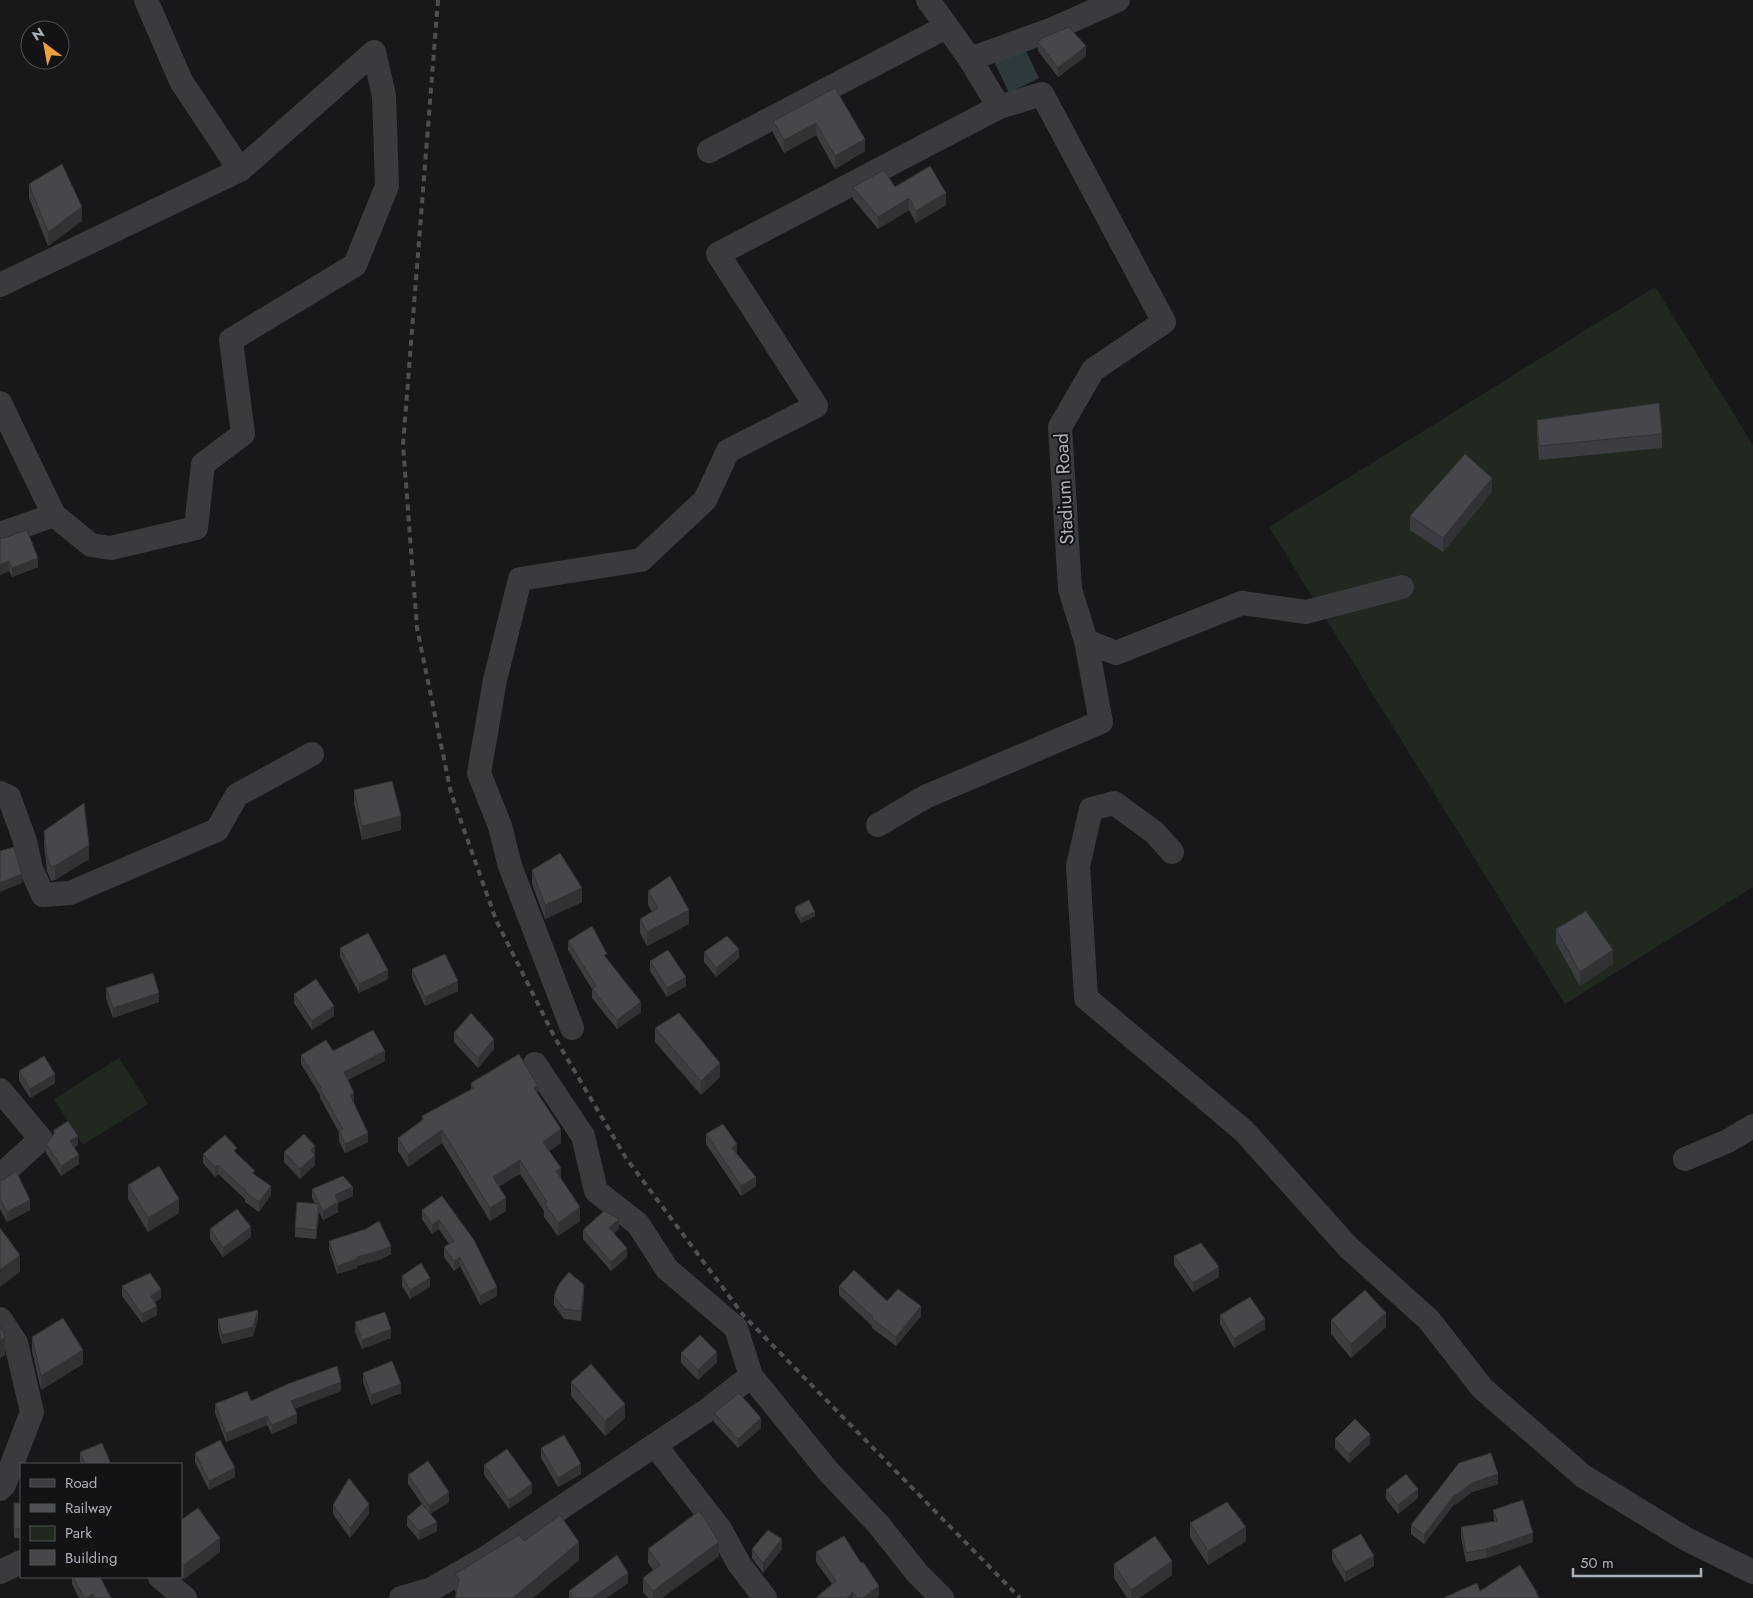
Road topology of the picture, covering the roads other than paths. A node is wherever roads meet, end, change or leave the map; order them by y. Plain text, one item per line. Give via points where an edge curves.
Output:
1 (146, 0) edge
2 (928, 0) edge
3 (1118, 0) edge
4 (946, 27) junction
5 (970, 59) junction
6 (999, 107) junction
7 (709, 151) dead end
8 (240, 170) junction
9 (0, 285) edge
10 (0, 403) edge
11 (54, 514) junction
12 (0, 534) edge
13 (1402, 587) dead end
14 (1086, 641) junction
15 (312, 754) dead end
16 (0, 793) edge
17 (878, 825) dead end
18 (1172, 852) dead end
19 (572, 1028) dead end
20 (535, 1064) dead end
21 (0, 1090) edge
22 (1753, 1126) edge
23 (1685, 1159) dead end
24 (0, 1176) edge
25 (0, 1319) edge
26 (751, 1376) junction
27 (655, 1445) junction
28 (0, 1489) edge
29 (20, 1562) edge
30 (0, 1572) edge
31 (1753, 1572) edge
32 (161, 1578) edge
33 (185, 1598) edge
34 (401, 1598) edge
35 (765, 1598) edge
36 (942, 1598) edge

1 - 8 street via 181,82
2 - 4 street
3 - 5 street via 1053,29
4 - 5 street
4 - 7 street
5 - 6 street
6 - 14 street, Stadium Road via 1042,94 1164,322 1093,370 1060,427 1070,590
6 - 19 street via 718,254 816,406 728,451 705,500 641,560 520,579 495,680 479,773 500,826 510,866
8 - 9 street
8 - 11 street via 374,52 384,96 387,186 355,265 231,340 243,434 203,464 196,528 111,548 91,545
10 - 11 street
11 - 12 street
13 - 14 street via 1306,612 1242,603 1116,653
14 - 17 street via 1101,722 925,797
15 - 16 street via 238,795 217,830 70,893 43,895 31,869 9,797
18 - 31 street via 1154,832 1114,803 1091,809 1078,866 1086,998 1244,1131 1348,1247 1429,1320 1482,1388 1583,1476 1686,1539
20 - 26 street via 583,1136 596,1192 638,1224 667,1270 736,1328
21 - 24 street via 41,1139
22 - 23 street via 1728,1141
25 - 28 street via 16,1343 32,1412
26 - 27 street
26 - 36 street via 828,1471
27 - 34 street via 475,1564 432,1589
27 - 35 street via 720,1529 739,1564
29 - 30 street
32 - 33 street

